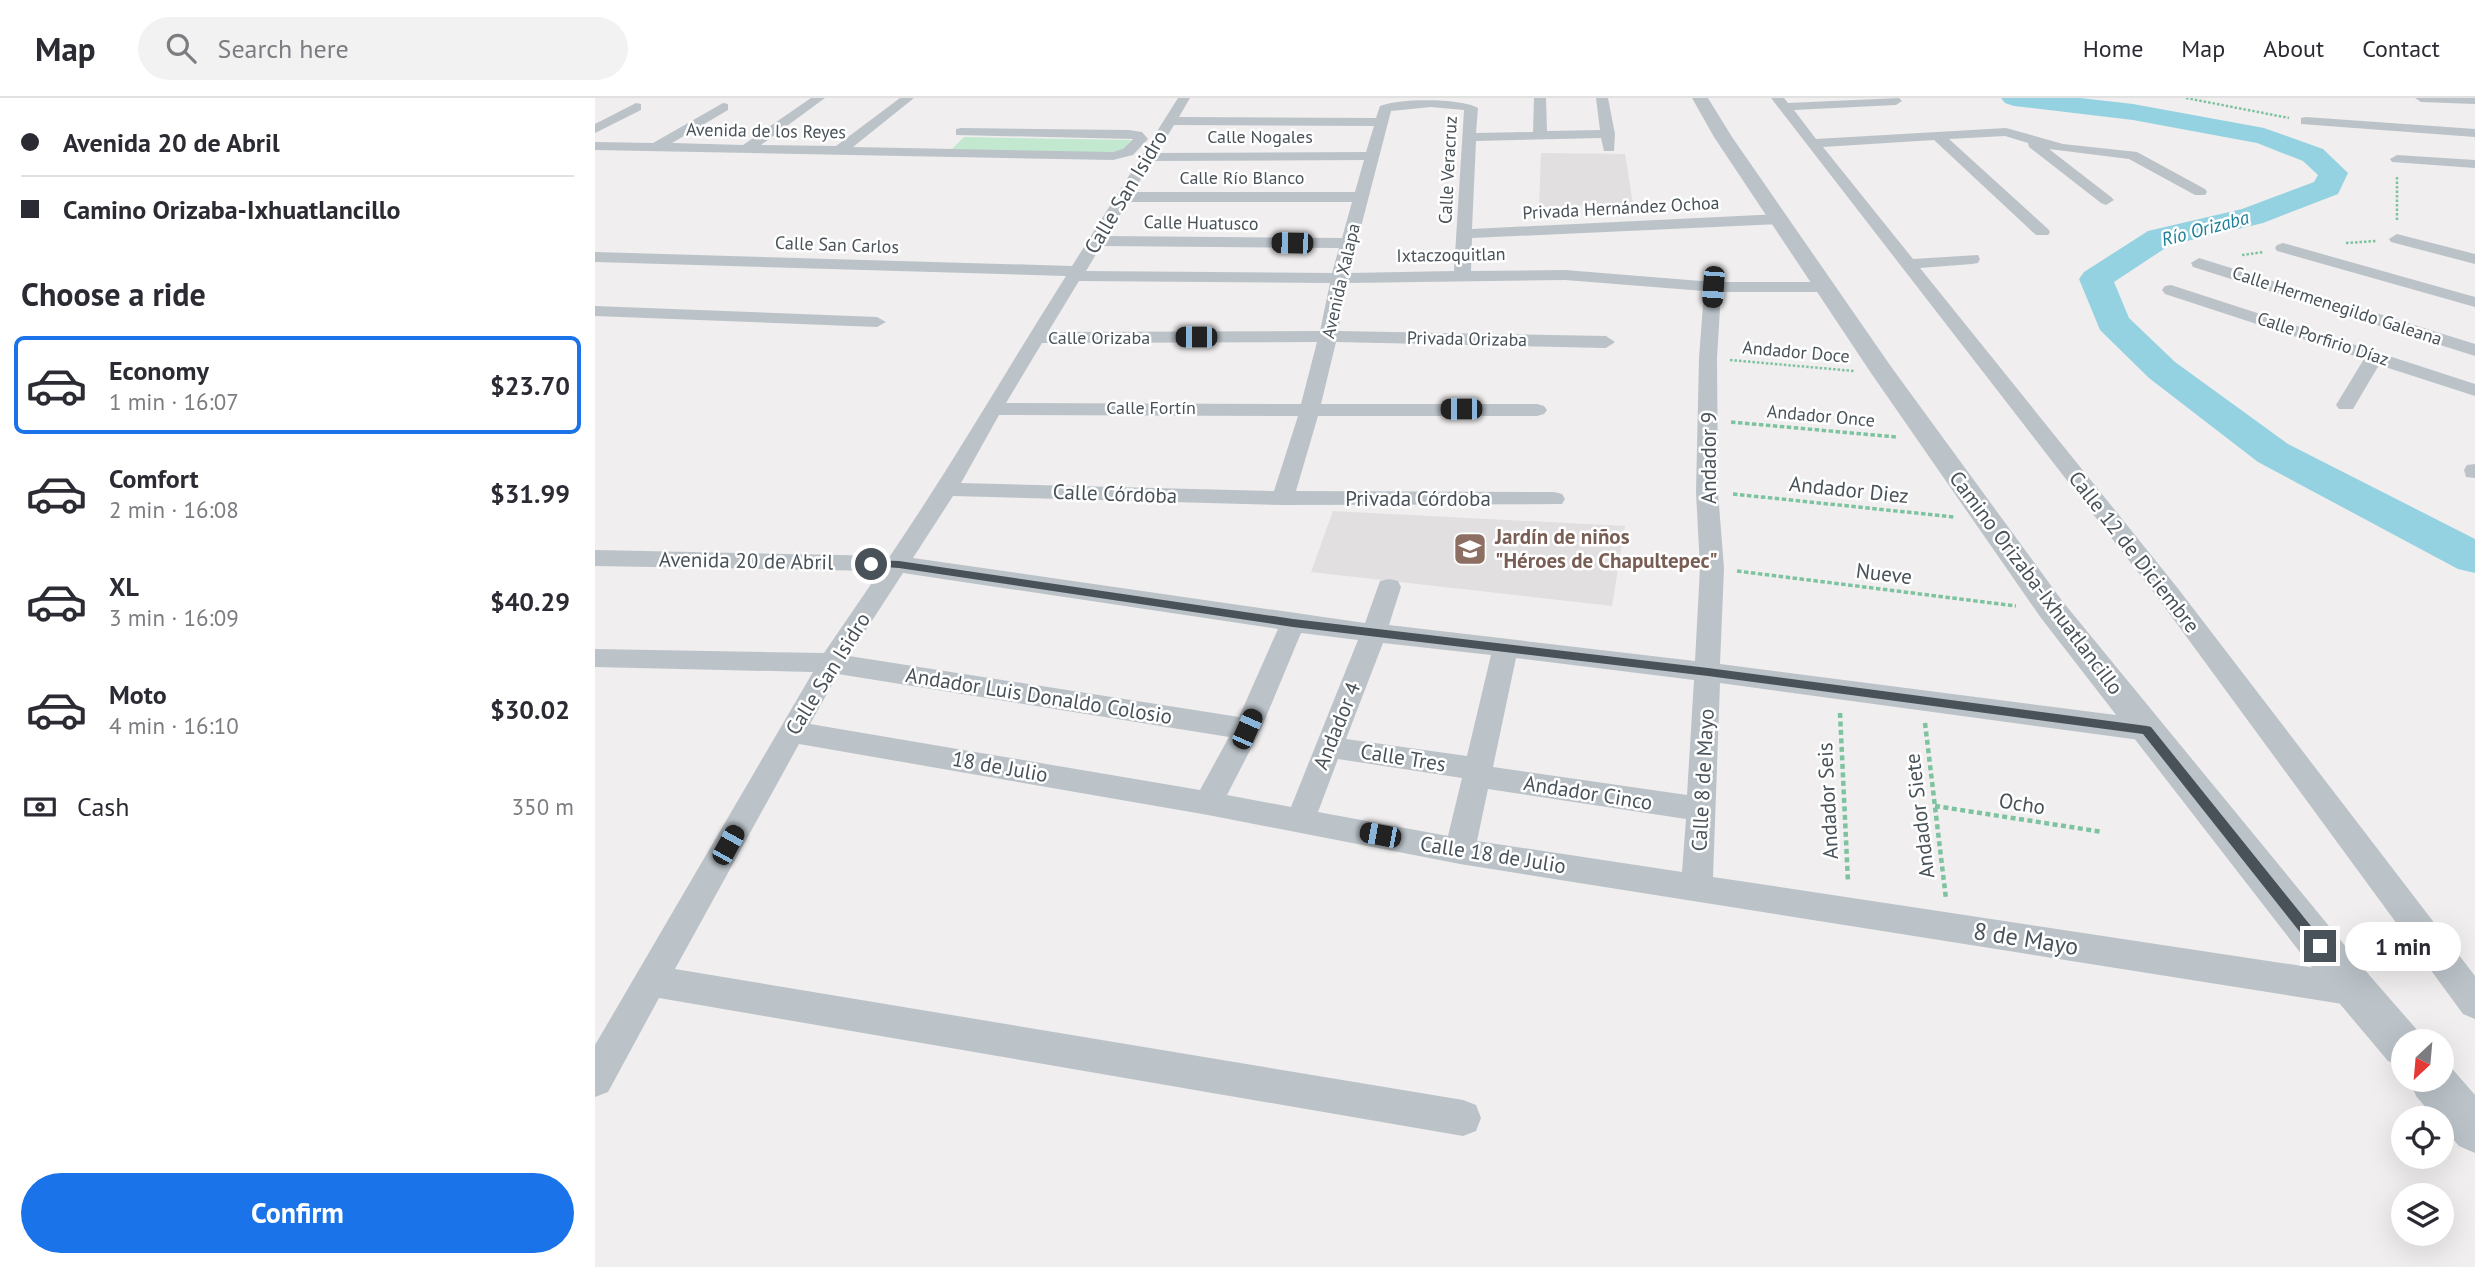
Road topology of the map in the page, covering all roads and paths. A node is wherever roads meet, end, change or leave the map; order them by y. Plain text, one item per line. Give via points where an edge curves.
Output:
1 (819, 98) edge
2 (908, 98) edge
3 (1184, 98) edge
4 (1540, 98) edge
5 (1602, 98) edge
6 (1700, 98) edge
7 (2186, 98) edge
8 (2421, 98) edge
9 (1430, 101) edge
10 (1895, 101) dead end
11 (2472, 101) edge
12 (1780, 103) edge
13 (636, 107) dead end
14 (723, 107) dead end
15 (976, 118) dead end
16 (1169, 121) junction
17 (2306, 121) joint
18 (1382, 122) junction
19 (595, 129) edge
20 (961, 132) junction
21 (2475, 133) edge
22 (1540, 135) junction
23 (1937, 136) junction
24 (2025, 136) junction
25 (1471, 137) junction
26 (1812, 143) junction
27 (595, 146) edge
28 (654, 148) junction
29 (745, 150) junction
30 (839, 151) junction
31 (937, 154) junction
32 (1372, 156) junction
33 (1147, 157) junction
34 (2397, 159) joint
35 (2475, 164) edge
36 (2200, 192) dead end
37 (1123, 197) junction
38 (1361, 197) junction
39 (2106, 200) dead end
40 (1780, 219) junction
41 (2042, 232) dead end
42 (1463, 234) junction
43 (2397, 239) junction
44 (1096, 241) junction
45 (1347, 243) junction
46 (2283, 248) junction
47 (595, 257) edge
48 (1972, 259) dead end
49 (2475, 260) edge
50 (2199, 262) joint
51 (1907, 264) junction
52 (1077, 273) junction
53 (1462, 275) junction
54 (1339, 278) junction
55 (1713, 287) junction
56 (1825, 287) junction
57 (2171, 290) dead end
58 (2475, 302) edge
59 (595, 311) edge
60 (877, 322) dead end
61 (1328, 336) junction
62 (1037, 338) junction
63 (1606, 342) dead end
64 (2475, 350) edge
65 (2375, 356) junction
66 (1708, 358) junction
67 (1883, 373) junction
68 (2475, 390) edge
69 (2346, 405) dead end
70 (1310, 408) junction
71 (992, 409) junction
72 (1537, 410) dead end
73 (1709, 420) junction
74 (1930, 440) junction
75 (947, 489) junction
76 (1707, 492) junction
77 (1283, 498) junction
78 (1554, 499) dead end
79 (1988, 520) junction
80 (595, 558) edge
81 (899, 564) junction
82 (1712, 568) junction
83 (1388, 587) dead end
84 (2052, 610) junction
85 (1293, 623) junction
86 (1374, 632) junction
87 (1505, 649) junction
88 (595, 658) edge
89 (831, 663) junction
90 (1708, 672) junction
91 (1838, 690) junction
92 (1923, 701) junction
93 (1247, 729) junction
94 (2147, 730) junction
95 (792, 732) junction
96 (1328, 747) junction
97 (1477, 772) junction
98 (1208, 803) junction
99 (1935, 806) junction
100 (1701, 809) junction
101 (1300, 820) junction
102 (2103, 832) dead end
103 (1459, 851) junction
104 (1697, 888) junction
105 (1849, 911) junction
106 (1949, 928) junction
107 (651, 981) junction
108 (2354, 990) junction
109 (2475, 1003) edge
110 (2391, 1032) edge
111 (595, 1079) edge
112 (2442, 1092) edge
113 (1463, 1118) dead end
114 (2475, 1130) edge

1 - 29 street
2 - 30 street
3 - 16 street, Calle San Isidro
4 - 22 street
5 - 22 street via 1608,141
6 - 40 street, Camino Orizaba-Ixhuatlancillo
7 - 17 path
8 - 11 street
9 - 18 street via 1391,106 1385,109
9 - 25 street, Calle Veracruz via 1470,107
10 - 12 street
12 - 26 street, Calle 12 de Diciembre
13 - 19 street
14 - 28 street
15 - 20 street
16 - 18 street
16 - 33 street, Calle San Isidro
17 - 21 street
18 - 32 street, Avenida Xalapa
20 - 31 street
20 - 31 street, Avenida de los Reyes via 1129,134 1140,139 1128,152 1113,156
22 - 25 street
23 - 24 street via 1996,132
23 - 26 street
23 - 41 street
24 - 36 street via 2062,148 2132,155
24 - 39 street
25 - 42 street, Calle Veracruz
26 - 51 street, Calle 12 de Diciembre
27 - 28 street, Avenida de los Reyes
28 - 29 street, Avenida de los Reyes
29 - 30 street, Avenida de los Reyes
30 - 31 street, Avenida de los Reyes
32 - 33 street, Calle Nogales
32 - 38 street, Avenida Xalapa
33 - 37 street, Calle San Isidro
34 - 35 street
34 - 43 path
37 - 38 street, Calle Río Blanco
37 - 44 street, Calle San Isidro
38 - 45 street, Avenida Xalapa
40 - 42 street, Privada Hernández Ochoa
40 - 56 street, Camino Orizaba-Ixhuatlancillo
42 - 53 street, Calle Veracruz
43 - 46 path
43 - 49 street
44 - 45 street, Calle Huatusco
44 - 52 street, Calle San Isidro
45 - 54 street, Avenida Xalapa
46 - 50 path
46 - 58 street
47 - 52 street, Calle San Carlos
48 - 51 street
50 - 64 street, Calle Hermenegildo Galeana
51 - 109 street, Calle 12 de Diciembre via 2167,592
52 - 54 street, Ixtaczoquitlan
52 - 62 street, Calle San Isidro
53 - 54 street, Ixtaczoquitlan
53 - 55 street, Ixtaczoquitlan via 1594,276
54 - 61 street, Avenida Xalapa
55 - 56 street, Ixtaczoquitlan
55 - 66 street, Andador 9
56 - 67 street, Camino Orizaba-Ixhuatlancillo
57 - 65 street, Calle Porfirio Díaz
59 - 60 street
61 - 62 street, Calle Orizaba
61 - 63 street, Privada Orizaba
61 - 70 street, Avenida Xalapa
62 - 71 street, Calle San Isidro
65 - 68 street, Calle Porfirio Díaz
65 - 69 street
66 - 67 path, Andador Doce
66 - 73 street, Andador 9
67 - 74 street, Camino Orizaba-Ixhuatlancillo
70 - 71 street, Calle Fortín
70 - 72 street, Calle Fortín
70 - 77 street, Avenida Xalapa
71 - 75 street, Calle San Isidro
73 - 74 path, Andador Once
73 - 76 street, Andador 9
74 - 79 street, Camino Orizaba-Ixhuatlancillo
75 - 77 street, Calle Córdoba
75 - 81 street, Calle San Isidro
76 - 79 path, Andador Diez
76 - 82 street, Andador 9
77 - 78 street, Privada Córdoba
79 - 84 street, Camino Orizaba-Ixhuatlancillo
80 - 81 street, Avenida 20 de Abril
81 - 85 street, Avenida 20 de Abril
81 - 89 street, Calle San Isidro
82 - 84 path, Nueve
82 - 90 street, Andador 9
83 - 86 street, Andador 4
84 - 94 street, Camino Orizaba-Ixhuatlancillo
85 - 86 street, Avenida 20 de Abril
85 - 93 street
86 - 87 street, Avenida 20 de Abril
86 - 96 street, Andador 4
87 - 90 street, Avenida 20 de Abril
87 - 97 street
88 - 89 street, Andador Luis Donaldo Colosio
89 - 93 street, Andador Luis Donaldo Colosio
89 - 95 street, Calle San Isidro
90 - 91 street, Avenida 20 de Abril
90 - 100 street, Calle 8 de Mayo
91 - 92 street, Avenida 20 de Abril
91 - 105 path, Andador Seis
92 - 94 street, Avenida 20 de Abril
92 - 99 path, Andador Siete
93 - 98 street
94 - 108 street, Camino Orizaba-Ixhuatlancillo
95 - 98 street, 18 de Julio
95 - 107 street, Calle San Isidro
96 - 97 street, Calle Tres
96 - 101 street, Andador 4
97 - 100 street, Andador Cinco
97 - 103 street
98 - 101 street, Calle 18 de Julio
99 - 102 path, Ocho
99 - 106 path, Andador Siete
100 - 104 street, Calle 8 de Mayo
101 - 103 street, Calle 18 de Julio
103 - 104 street, Calle 18 de Julio
104 - 105 street, 8 de Mayo
105 - 106 street, 8 de Mayo
106 - 108 street, 8 de Mayo
107 - 111 street, Calle San Isidro
107 - 113 street
108 - 110 street, Camino Orizaba-Ixhuatlancillo
112 - 114 street

